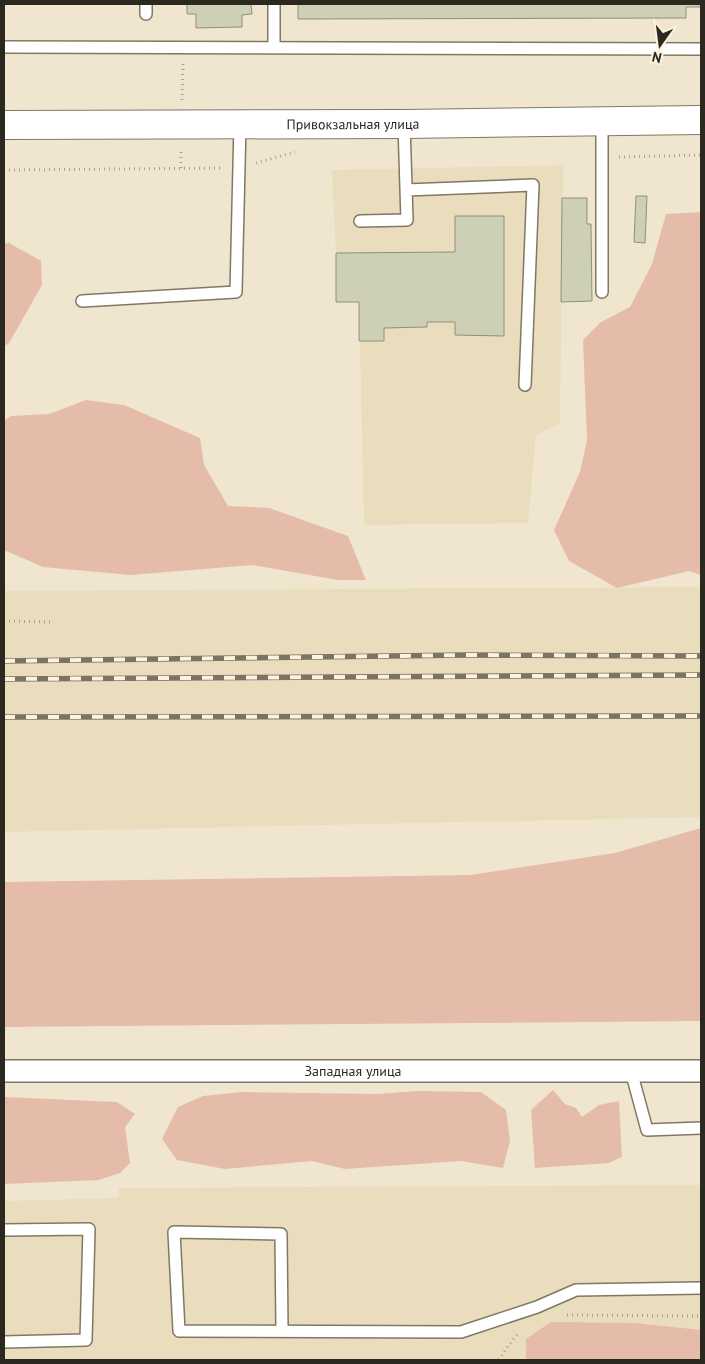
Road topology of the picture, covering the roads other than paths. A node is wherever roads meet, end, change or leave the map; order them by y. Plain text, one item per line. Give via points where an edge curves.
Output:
1 (274, 4) edge
2 (274, 46) junction
3 (4, 47) edge
4 (701, 49) edge
5 (701, 120) edge
6 (602, 121) junction
7 (240, 124) junction
8 (404, 124) junction
9 (4, 125) edge
10 (406, 190) junction
11 (360, 221) dead end
12 (602, 292) dead end
13 (82, 301) dead end
14 (525, 385) dead end
15 (4, 1071) edge
16 (701, 1071) edge
17 (631, 1072) junction
18 (701, 1128) edge
19 (4, 1230) edge
20 (701, 1288) edge
21 (282, 1330) junction
22 (4, 1342) edge

1 - 2 lane
2 - 3 lane
2 - 4 lane
5 - 6 main road, Привокзальная улица
6 - 8 main road, Привокзальная улица
6 - 12 lane
7 - 8 main road, Привокзальная улица
7 - 9 main road, Привокзальная улица
7 - 13 lane via 236,292
8 - 10 lane
10 - 11 lane via 407,220
10 - 14 lane via 533,185
15 - 17 street, Западная улица
16 - 17 street, Западная улица
17 - 18 lane via 647,1130
19 - 22 lane via 88,1229 86,1340
20 - 21 lane via 576,1290 537,1307 461,1332
21 - 21 lane via 281,1234 174,1232 179,1331

